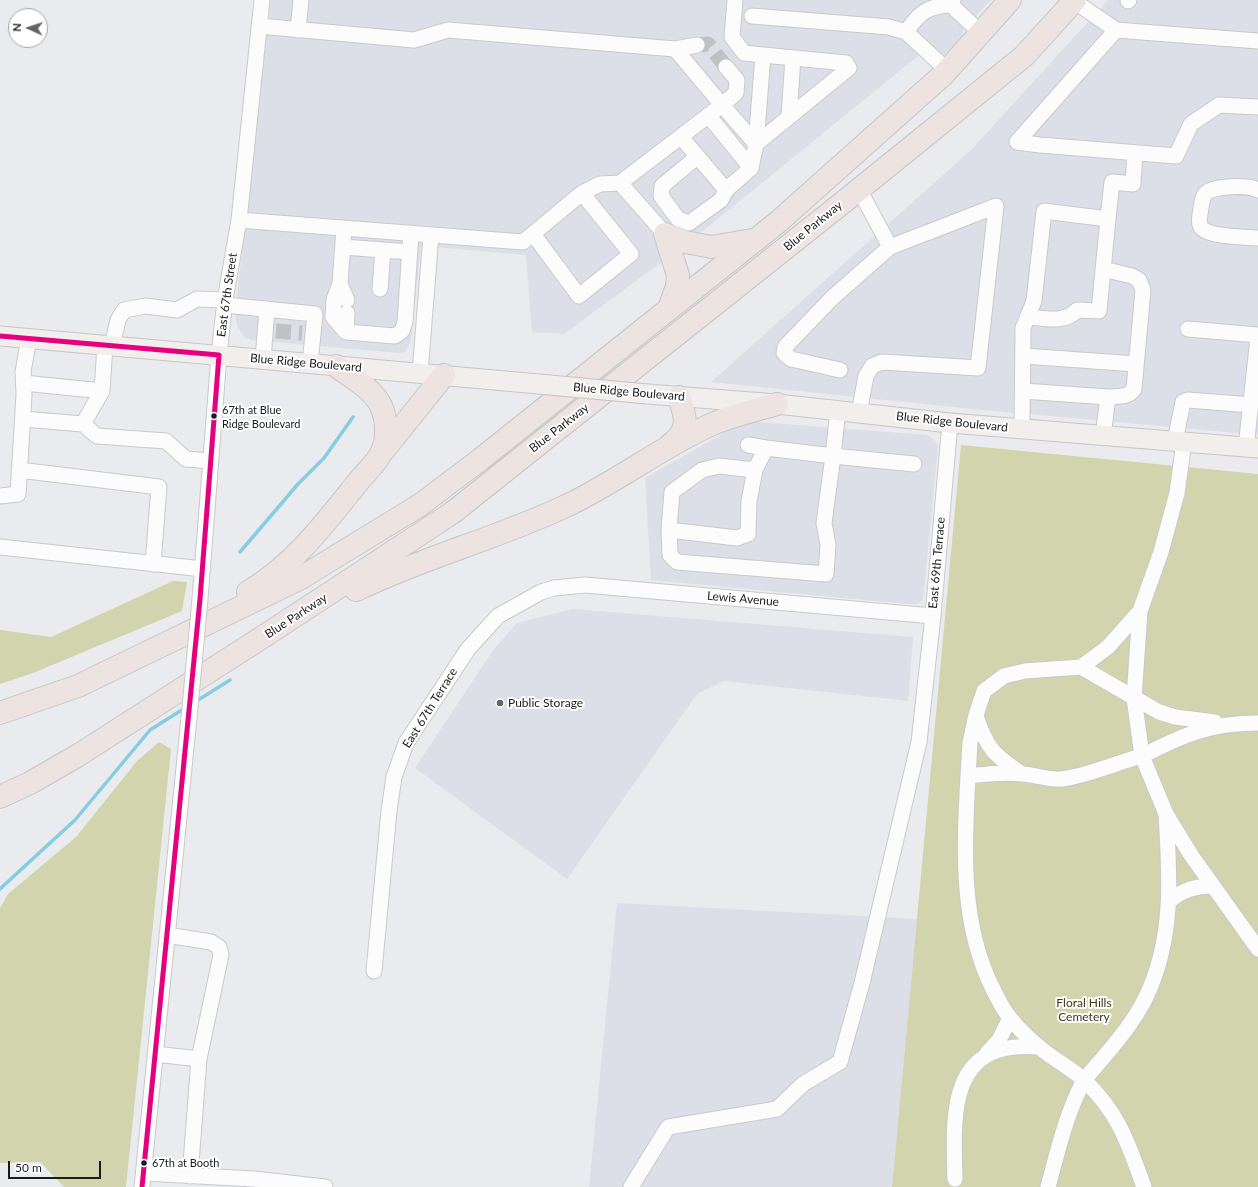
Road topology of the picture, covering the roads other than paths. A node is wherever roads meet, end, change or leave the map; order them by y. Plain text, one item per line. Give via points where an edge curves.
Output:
1 (262, 0) edge
2 (301, 0) edge
3 (735, 0) edge
4 (1074, 0) edge
5 (1009, 1) edge
6 (952, 3) edge
7 (752, 16) dead end
8 (259, 26) junction
9 (298, 30) junction
10 (1116, 30) junction
11 (906, 32) junction
12 (981, 33) junction
13 (1258, 41) edge
14 (697, 45) tunnel mouth
15 (675, 49) junction
16 (763, 55) junction
17 (793, 58) junction
18 (726, 67) tunnel mouth
19 (947, 70) junction
20 (722, 105) junction
21 (1258, 107) edge
22 (708, 115) junction
23 (789, 116) junction
24 (681, 137) junction
25 (756, 144) junction
26 (1135, 153) junction
27 (698, 157) junction
28 (751, 168) junction
29 (620, 183) junction
30 (859, 189) junction
31 (726, 190) junction
32 (1258, 190) edge
33 (582, 193) junction
34 (1108, 218) junction
35 (238, 220) junction
36 (344, 228) junction
37 (411, 233) junction
38 (533, 234) junction
39 (665, 234) junction
40 (431, 235) junction
41 (758, 238) junction
42 (1258, 238) edge
43 (343, 247) junction
44 (890, 247) junction
45 (383, 250) junction
46 (410, 252) junction
47 (1103, 270) junction
48 (340, 284) junction
49 (380, 289) dead end
50 (225, 302) junction
51 (267, 309) junction
52 (669, 310) junction
53 (1027, 317) junction
54 (1188, 329) dead end
55 (346, 332) junction
56 (0, 336) edge
57 (1258, 337) edge
58 (29, 338) junction
59 (109, 345) junction
60 (219, 355) junction
61 (1024, 356) junction
62 (263, 359) junction
63 (310, 364) junction
64 (1136, 364) junction
65 (336, 366) junction
66 (840, 370) dead end
67 (420, 374) junction
68 (444, 375) junction
69 (24, 383) junction
70 (1023, 391) junction
71 (102, 392) junction
72 (680, 397) junction
73 (1108, 397) junction
74 (778, 404) junction
75 (1251, 406) junction
76 (838, 410) junction
77 (859, 413) junction
78 (22, 419) junction
79 (950, 423) junction
80 (83, 424) junction
81 (1022, 429) junction
82 (1103, 436) junction
83 (1179, 442) junction
84 (748, 445) dead end
85 (766, 448) junction
86 (1252, 448) edge
87 (664, 450) junction
88 (382, 452) junction
89 (832, 456) junction
90 (211, 461) junction
91 (914, 464) dead end
92 (19, 470) junction
93 (755, 470) junction
94 (0, 496) edge
95 (669, 530) junction
96 (0, 548) edge
97 (153, 564) junction
98 (203, 569) junction
99 (554, 588) joint
100 (1140, 611) junction
101 (933, 616) junction
102 (255, 642) junction
103 (1081, 667) junction
104 (1134, 698) junction
105 (30, 703) junction
106 (0, 713) edge
107 (976, 715) junction
108 (1258, 722) edge
109 (1240, 723) junction
110 (1142, 756) junction
111 (1022, 774) junction
112 (968, 776) junction
113 (0, 797) edge
114 (1166, 814) junction
115 (1213, 886) junction
116 (1169, 901) junction
117 (167, 935) junction
118 (1258, 949) edge
119 (374, 971) dead end
120 (1010, 1018) junction
121 (1038, 1047) junction
122 (156, 1054) junction
123 (987, 1054) junction
124 (199, 1059) junction
125 (1084, 1080) junction
126 (190, 1176) junction
127 (955, 1179) dead end
128 (143, 1180) edge
129 (325, 1187) edge
130 (631, 1187) edge
131 (1048, 1187) edge
132 (1144, 1187) edge

1 - 8 street, East 67th Street
2 - 9 street
3 - 16 street via 732,37 744,53
4 - 10 street
4 - 30 highway, Blue Parkway via 1024,56
5 - 12 highway, Blue Parkway
6 - 11 street via 929,8 917,16
6 - 12 street
7 - 11 street via 889,27
8 - 9 street
8 - 35 street, East 67th Street
9 - 15 street via 414,40 448,30
10 - 13 street
10 - 26 street via 1017,142
11 - 19 street
12 - 19 highway, Blue Parkway
14 - 15 street
15 - 20 street
16 - 17 street
16 - 25 street
17 - 23 street
17 - 23 street via 846,63 849,68
18 - 20 street via 737,80 736,93
19 - 41 highway, Blue Parkway
20 - 22 street
20 - 25 street
21 - 26 street via 1219,105 1191,124 1176,156
22 - 24 street
22 - 28 street
23 - 25 street
24 - 27 street
24 - 29 street
25 - 28 street
26 - 34 street via 1133,184 1112,182
27 - 31 street
27 - 31 street via 662,186 662,196 678,219 689,223 721,200
28 - 31 street
29 - 33 street via 600,184
29 - 39 street
30 - 44 street
30 - 102 highway, Blue Parkway via 452,513
32 - 42 street via 1252,186 1214,188 1206,193 1202,201 1199,221 1203,229 1210,233
33 - 38 street
33 - 38 street via 631,254 579,296
34 - 47 street
34 - 53 street via 1044,211 1034,300
35 - 36 street
35 - 50 street, East 67th Street
36 - 37 street
36 - 43 street
37 - 40 street
37 - 46 street
38 - 40 street via 523,242
39 - 41 highway via 685,242 712,247
39 - 52 highway via 678,275
40 - 67 street
41 - 52 highway, Blue Parkway
43 - 45 street
43 - 48 street
44 - 66 street via 832,298 785,347 784,353 791,359
44 - 77 street via 996,206 978,368 882,362 872,366 866,376
45 - 46 street
45 - 49 street
46 - 55 street via 405,322 402,331 395,336
47 - 53 street via 1099,311 1076,310 1071,317 1062,319
47 - 64 street via 1132,276 1139,280 1143,290
48 - 55 street via 347,307
48 - 55 street via 334,299 333,317
50 - 51 street
50 - 59 street via 197,299 177,310 146,306 124,310
50 - 60 street, East 67th Street
51 - 62 street via 271,330
51 - 63 street via 315,314 308,334
52 - 105 highway, Blue Parkway via 482,459 420,505 363,541 299,579 78,686
53 - 61 street via 1023,328
54 - 57 street
56 - 58 main road, Blue Ridge Boulevard
57 - 75 street
58 - 59 main road, Blue Ridge Boulevard
58 - 69 street via 23,372
59 - 60 main road, Blue Ridge Boulevard
59 - 71 street
60 - 62 main road, Blue Ridge Boulevard
60 - 90 street, East 67th Street
61 - 64 street
61 - 70 street
62 - 63 main road, Blue Ridge Boulevard
63 - 65 main road, Blue Ridge Boulevard
64 - 73 street via 1134,389 1131,394
65 - 67 main road, Blue Ridge Boulevard
65 - 88 highway via 375,396 381,406 386,431
67 - 68 main road, Blue Ridge Boulevard
68 - 72 main road, Blue Ridge Boulevard, bridge
68 - 88 highway
69 - 71 street
69 - 78 street
70 - 73 street
70 - 81 street
71 - 80 street
72 - 74 main road, Blue Ridge Boulevard
72 - 87 highway via 686,416 684,426 677,440
73 - 82 street
74 - 76 main road, Blue Ridge Boulevard
74 - 87 highway via 719,421
75 - 83 street via 1188,400 1183,402
75 - 86 street
76 - 77 main road, Blue Ridge Boulevard
76 - 89 street
77 - 79 main road, Blue Ridge Boulevard
78 - 80 street
78 - 92 street
79 - 81 main road, Blue Ridge Boulevard
79 - 101 street, East 69th Terrace
80 - 90 street via 97,436 166,441 186,458
81 - 82 main road, Blue Ridge Boulevard
82 - 83 main road, Blue Ridge Boulevard
83 - 86 main road, Blue Ridge Boulevard
83 - 100 street via 1177,493 1161,552
84 - 85 street
85 - 89 street
85 - 93 street
87 - 102 highway via 566,506 530,522 394,572
88 - 105 highway via 314,537 289,563 260,585 220,608 74,677
89 - 91 street
89 - 95 street via 824,523 828,545 826,574 677,562 670,555
90 - 98 street, East 67th Street
92 - 94 street via 18,494
92 - 97 street via 159,487
93 - 95 street via 719,466 702,470 672,492
93 - 95 street via 749,501 748,534 737,538
96 - 97 street
97 - 98 street
98 - 117 street, East 67th Street, bridge
99 - 101 street, Lewis Avenue via 584,585
99 - 119 street, East 67th Terrace via 541,592 498,616 468,649 406,743 394,777 390,804
100 - 103 street via 1108,647
100 - 104 street
101 - 130 street, East 69th Terrace via 918,742 862,983 840,1062 803,1084 777,1109 668,1127
102 - 113 highway, Blue Parkway via 77,756
103 - 104 street
103 - 107 street via 1025,670 1004,676 984,691
104 - 109 street via 1159,712 1175,717
104 - 110 street
105 - 106 highway, Blue Parkway
107 - 111 street via 984,738 998,757
107 - 112 street via 970,743
108 - 109 street
109 - 110 street via 1200,730 1179,737
110 - 111 street via 1098,771 1060,779
110 - 114 street
111 - 112 street
112 - 120 street via 964,846 970,909 982,967 1001,1006
114 - 115 street
114 - 116 street
115 - 116 street via 1198,886 1180,893
115 - 118 street
116 - 125 street via 1164,935 1146,997 1128,1027
117 - 122 street, East 67th Street
117 - 124 street via 211,942 219,947 221,955
120 - 121 street
120 - 123 street via 999,1040
121 - 123 street via 1005,1048
121 - 125 street
122 - 124 street
122 - 128 street, East 67th Street
123 - 127 street via 962,1082 957,1100 954,1132
124 - 126 street
125 - 131 street via 1070,1108
125 - 132 street via 1117,1120 1129,1144
126 - 128 street
126 - 129 street via 254,1179

